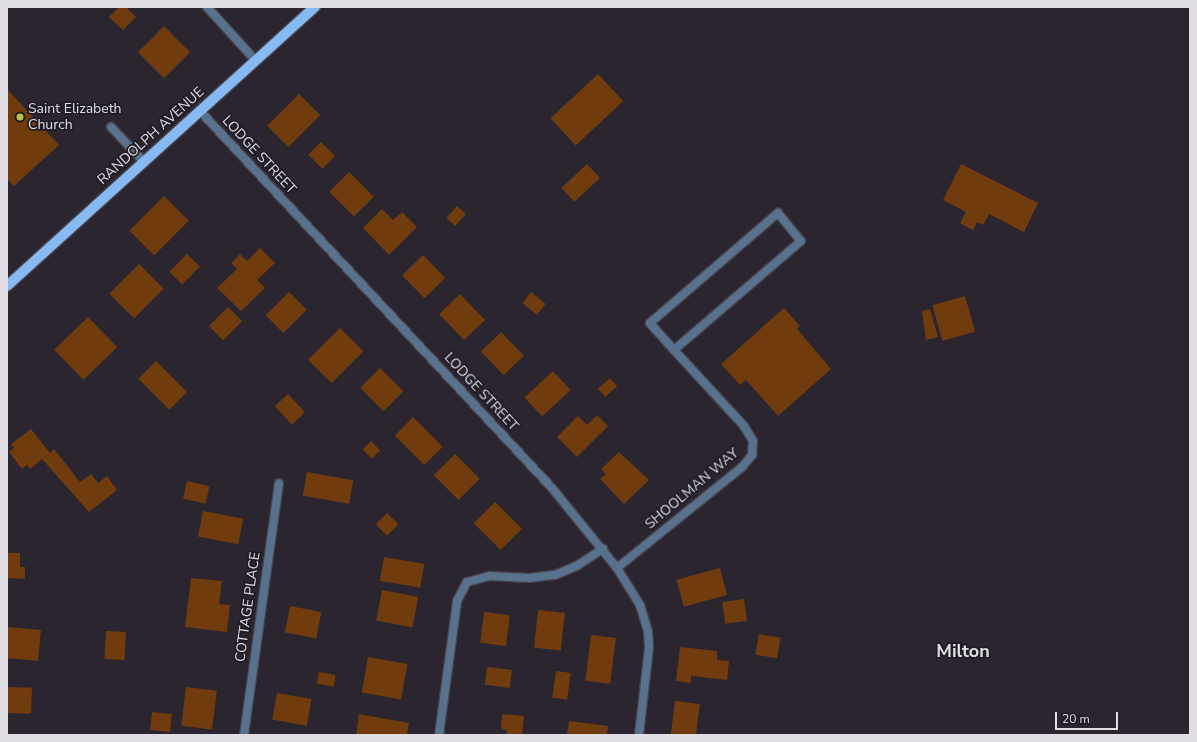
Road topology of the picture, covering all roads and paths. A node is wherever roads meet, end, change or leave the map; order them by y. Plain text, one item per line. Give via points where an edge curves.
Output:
1 (207, 7) edge
2 (315, 7) edge
3 (256, 60) junction
4 (200, 111) junction
5 (111, 127) dead end
6 (144, 162) junction
7 (7, 286) edge
8 (674, 350) junction
9 (279, 482) dead end
10 (603, 549) junction
11 (617, 568) junction
12 (244, 735) edge
13 (439, 735) edge
14 (639, 735) edge

1 - 3 street
2 - 3 main road, RANDOLPH AVENUE
3 - 4 main road, RANDOLPH AVENUE
4 - 6 main road, RANDOLPH AVENUE
4 - 10 street, LODGE STREET via 552,488
5 - 6 street
6 - 7 main road, RANDOLPH AVENUE
8 - 8 street, SHOOLMAN WAY via 801,241 778,213 650,322
8 - 11 street, SHOOLMAN WAY via 744,426 753,441 752,455 742,467
9 - 12 street, COTTAGE PLACE
10 - 11 street, LODGE STREET
10 - 13 street via 578,565 555,575 529,578 490,576 468,582 457,601
11 - 14 street, LODGE STREET via 640,605 648,632 649,648

